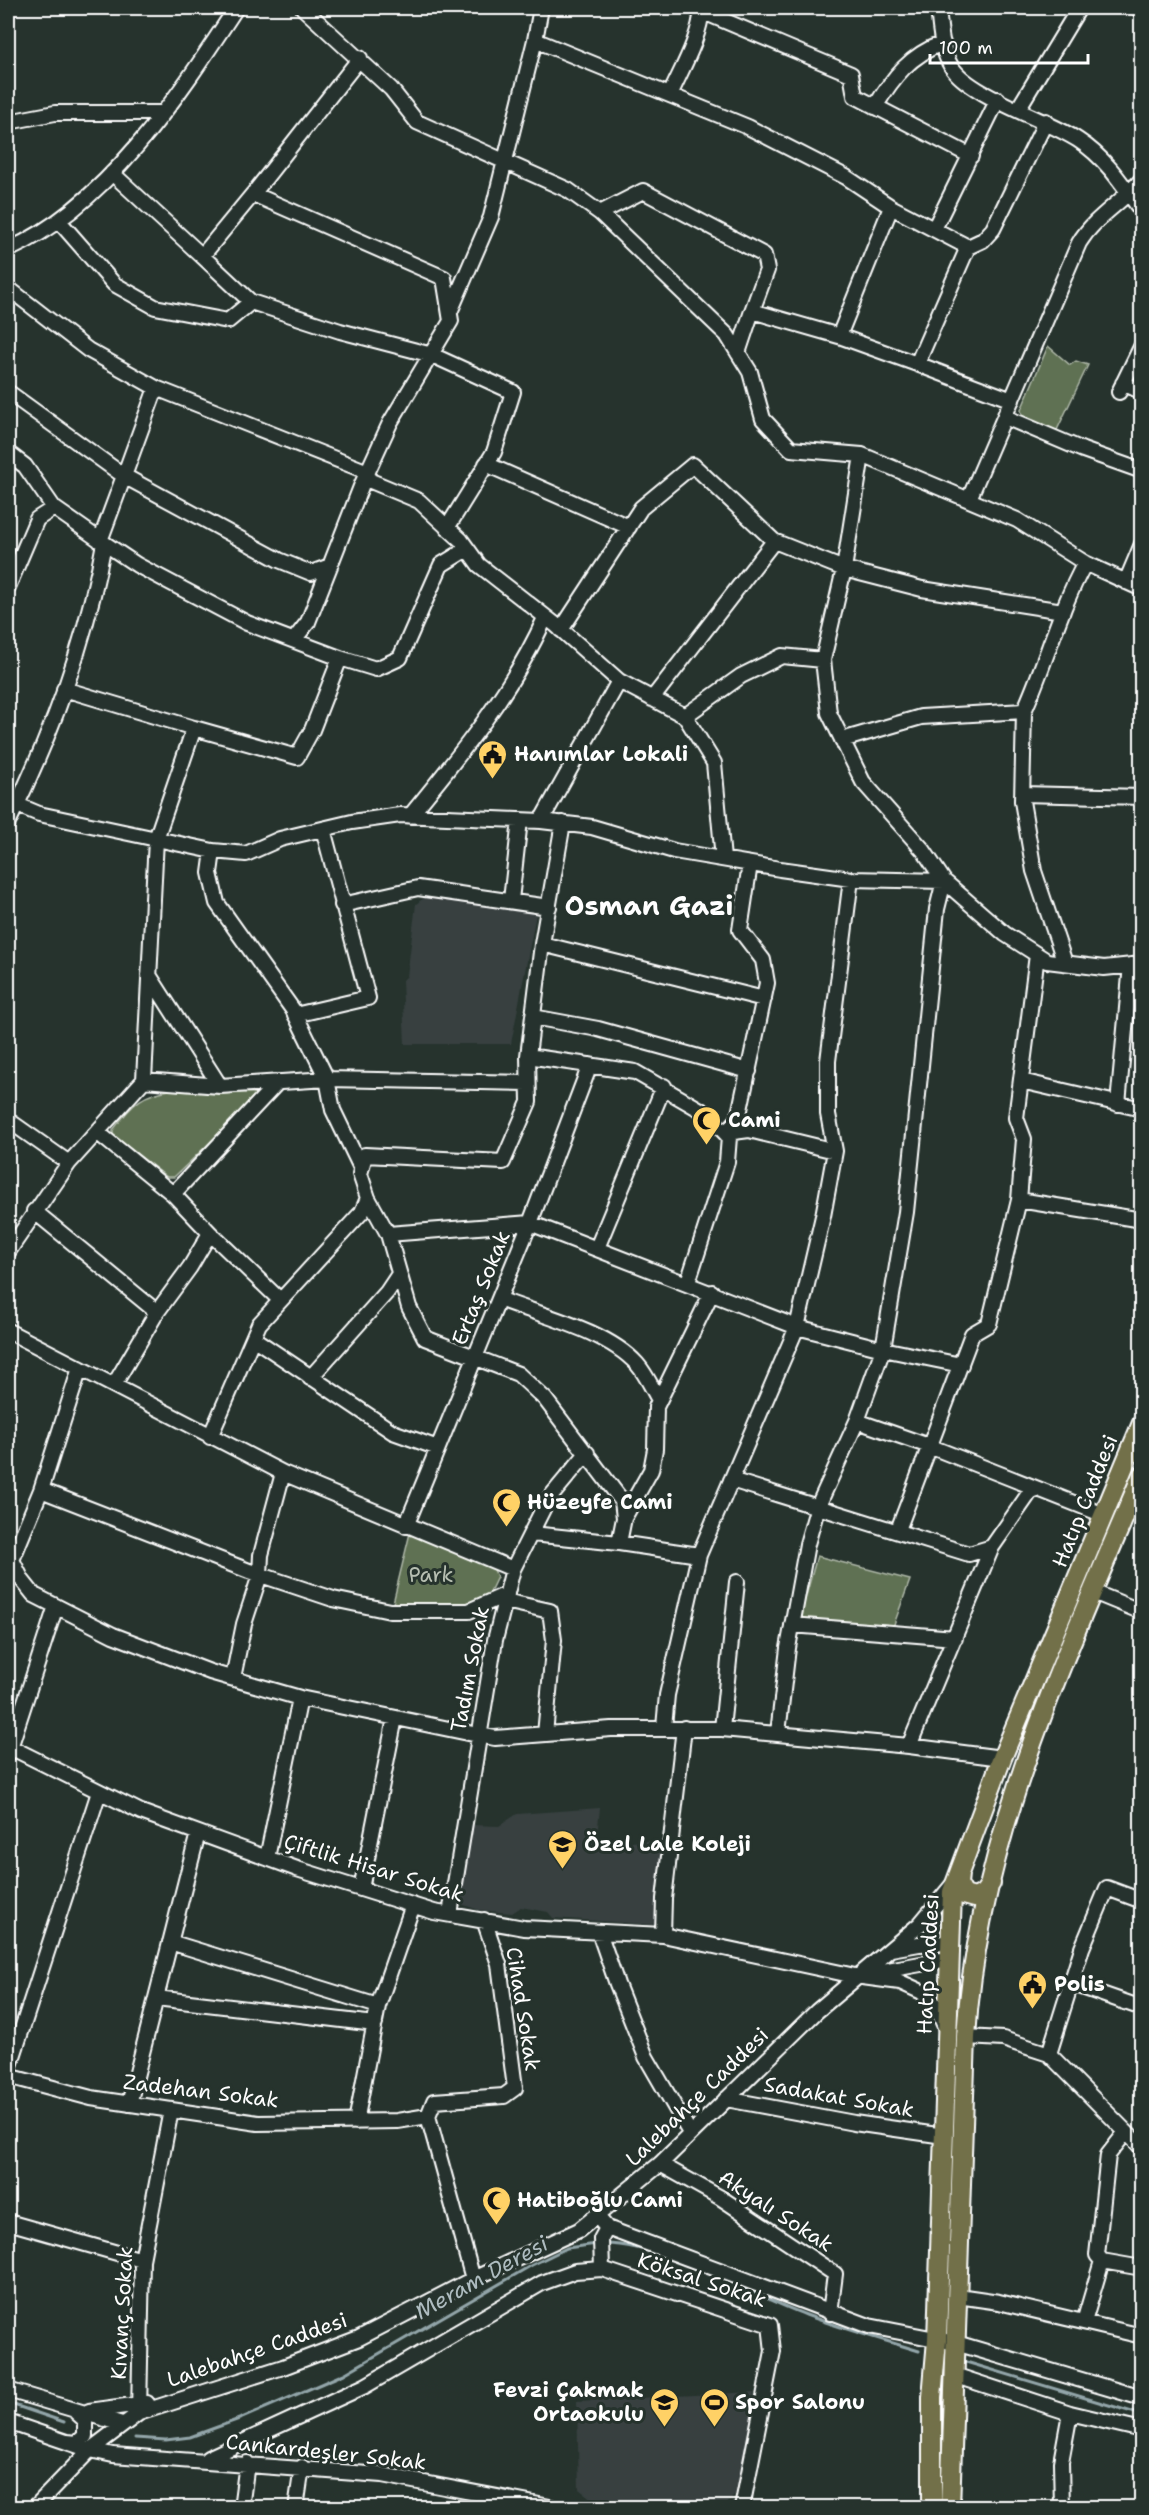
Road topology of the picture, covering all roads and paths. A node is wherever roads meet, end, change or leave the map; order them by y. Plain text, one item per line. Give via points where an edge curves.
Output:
1 (236, 8) edge
2 (303, 8) edge
3 (541, 8) edge
4 (938, 8) edge
5 (1079, 8) edge
6 (1137, 8) edge
7 (699, 9) edge
8 (1142, 10) edge
9 (535, 40) junction
10 (943, 43) junction
11 (360, 58) junction
12 (670, 95) junction
13 (998, 99) junction
14 (875, 107) junction
15 (1018, 109) junction
16 (163, 113) junction
17 (8, 122) edge
18 (1046, 122) junction
19 (971, 156) junction
20 (505, 162) junction
21 (112, 173) junction
22 (1142, 179) edge
23 (253, 194) junction
24 (1129, 194) junction
25 (891, 207) junction
26 (1142, 212) edge
27 (600, 213) junction
28 (59, 221) junction
29 (934, 229) junction
30 (968, 247) junction
31 (8, 250) edge
32 (202, 256) junction
33 (8, 288) edge
34 (251, 302) junction
35 (752, 311) junction
36 (450, 312) junction
37 (839, 336) junction
38 (1142, 345) edge
39 (738, 353) junction
40 (432, 355) junction
41 (917, 364) junction
42 (156, 388) junction
43 (1142, 392) edge
44 (8, 393) edge
45 (1012, 400) junction
46 (1005, 417) junction
47 (8, 453) edge
48 (862, 455) junction
49 (486, 464) junction
50 (1142, 471) edge
51 (124, 476) junction
52 (367, 476) junction
53 (969, 499) junction
54 (54, 508) junction
55 (629, 527) junction
56 (447, 528) junction
57 (774, 541) junction
58 (102, 542) junction
59 (1142, 544) edge
60 (467, 549) junction
61 (1085, 563) junction
62 (330, 566) junction
63 (844, 569) junction
64 (1126, 582) junction
65 (8, 588) edge
66 (1142, 589) edge
67 (1063, 611) junction
68 (546, 618) junction
69 (561, 630) junction
70 (294, 640) junction
71 (340, 658) junction
72 (823, 660) junction
73 (619, 681) junction
74 (64, 689) junction
75 (652, 699) junction
76 (1024, 711) junction
77 (685, 716) junction
78 (194, 728) junction
79 (842, 740) junction
80 (1022, 794) junction
81 (1142, 796) edge
82 (12, 803) edge
83 (410, 816) junction
84 (520, 820) junction
85 (541, 821) junction
86 (8, 823) edge
87 (563, 823) junction
88 (323, 829) junction
89 (156, 839) junction
90 (213, 852) junction
91 (723, 859) junction
92 (750, 864) junction
93 (851, 879) junction
94 (944, 881) junction
95 (511, 900) junction
96 (342, 905) junction
97 (549, 907) junction
98 (542, 944) junction
99 (1037, 955) junction
100 (1065, 963) junction
101 (1136, 965) edge
102 (148, 975) junction
103 (764, 999) junction
104 (295, 1015) junction
105 (533, 1017) junction
106 (528, 1056) junction
107 (590, 1065) junction
108 (749, 1071) junction
109 (327, 1079) junction
110 (144, 1080) junction
111 (1021, 1081) junction
112 (278, 1082) junction
113 (528, 1083) junction
114 (220, 1086) junction
115 (664, 1086) junction
116 (1118, 1104) junction
117 (1142, 1109) edge
118 (8, 1120) edge
119 (97, 1132) junction
120 (726, 1133) junction
121 (835, 1151) junction
122 (69, 1163) junction
123 (362, 1168) junction
124 (173, 1194) junction
125 (368, 1198) junction
126 (1019, 1200) junction
127 (34, 1210) junction
128 (1142, 1220) edge
129 (530, 1223) junction
130 (210, 1233) junction
131 (388, 1234) junction
132 (597, 1248) junction
133 (8, 1252) edge
134 (399, 1274) junction
135 (688, 1282) junction
136 (712, 1292) junction
137 (499, 1299) junction
138 (280, 1300) junction
139 (157, 1312) junction
140 (797, 1327) junction
141 (8, 1331) edge
142 (253, 1338) junction
143 (883, 1349) junction
144 (474, 1359) junction
145 (961, 1365) junction
146 (80, 1368) junction
147 (310, 1378) junction
148 (114, 1385) junction
149 (659, 1400) junction
150 (857, 1421) junction
151 (1142, 1423) edge
152 (210, 1437) junction
153 (929, 1446) junction
154 (438, 1448) junction
155 (587, 1453) junction
156 (283, 1473) junction
157 (1142, 1475) edge
158 (731, 1480) junction
159 (1033, 1488) junction
160 (41, 1490) junction
161 (818, 1506) junction
162 (1104, 1515) junction
163 (624, 1518) junction
164 (406, 1526) junction
165 (898, 1530) junction
166 (532, 1534) junction
167 (619, 1543) junction
168 (992, 1547) junction
169 (699, 1555) junction
170 (10, 1559) edge
171 (513, 1569) junction
172 (260, 1575) junction
173 (737, 1581) dead end
174 (1093, 1592) junction
175 (506, 1597) junction
176 (56, 1606) junction
177 (1142, 1612) edge
178 (792, 1625) junction
179 (955, 1638) junction
180 (233, 1678) junction
181 (300, 1698) junction
182 (396, 1718) junction
183 (664, 1727) junction
184 (684, 1728) junction
185 (722, 1729) junction
186 (778, 1732) junction
187 (545, 1734) junction
188 (478, 1735) junction
189 (909, 1746) junction
190 (8, 1749) edge
191 (1002, 1758) junction
192 (99, 1791) junction
193 (198, 1833) junction
194 (267, 1858) junction
195 (957, 1875) junction
196 (992, 1881) junction
197 (362, 1889) junction
198 (1142, 1901) edge
199 (413, 1905) junction
200 (450, 1914) junction
201 (484, 1920) junction
202 (599, 1932) junction
203 (663, 1935) junction
204 (980, 1937) junction
205 (170, 1942) junction
206 (888, 1951) junction
207 (948, 1951) junction
208 (855, 1976) junction
209 (1070, 1983) junction
210 (156, 1998) junction
211 (378, 2006) junction
212 (1142, 2008) edge
213 (375, 2024) junction
214 (947, 2031) junction
215 (966, 2037) junction
216 (1049, 2054) junction
217 (8, 2074) edge
218 (726, 2099) junction
219 (129, 2104) junction
220 (171, 2110) junction
221 (428, 2116) junction
222 (356, 2122) junction
223 (1126, 2132) junction
224 (690, 2133) junction
225 (944, 2136) junction
226 (1142, 2148) edge
227 (660, 2164) junction
228 (597, 2216) junction
229 (8, 2222) edge
230 (604, 2233) junction
231 (142, 2260) junction
232 (1102, 2261) junction
233 (602, 2264) junction
234 (1142, 2268) edge
235 (473, 2279) junction
236 (958, 2296) junction
237 (830, 2313) junction
238 (1084, 2322) junction
239 (1142, 2336) edge
240 (937, 2340) junction
241 (956, 2343) junction
242 (954, 2375) junction
243 (8, 2390) edge
244 (1142, 2398) edge
245 (139, 2409) junction
246 (74, 2410) junction
247 (1070, 2412) junction
248 (8, 2422) edge
249 (122, 2424) junction
250 (1142, 2430) edge
251 (64, 2442) junction
252 (90, 2451) junction
253 (204, 2460) junction
254 (247, 2463) junction
255 (302, 2467) junction
256 (37, 2506) edge
257 (241, 2508) edge
258 (296, 2508) edge
259 (555, 2508) edge
260 (742, 2508) edge
261 (932, 2508) edge
262 (951, 2508) edge
263 (1062, 2508) edge

1 - 16 street
2 - 11 street
3 - 9 street
4 - 10 street
5 - 15 street
6 - 8 street
7 - 12 street via 692,47
7 - 14 street via 851,74 855,96
9 - 12 street
9 - 20 street
10 - 13 street via 951,66 973,88
10 - 14 street via 924,50 903,66
11 - 20 street via 417,122
11 - 23 street
12 - 25 street via 757,132 846,177
13 - 15 street
13 - 19 street
14 - 19 street
15 - 18 street
16 - 17 street via 55,113
16 - 21 street
18 - 24 street via 1080,141 1110,166
18 - 30 street via 993,229 983,240
19 - 29 street
20 - 27 street via 568,190
20 - 36 street via 491,217
21 - 28 street
21 - 32 street
22 - 24 street
23 - 32 street
23 - 36 street via 444,278
24 - 26 street
24 - 45 street via 1090,225 1079,243
25 - 29 street
25 - 37 street
27 - 35 street via 643,191 764,255 767,270
27 - 39 street via 727,335
28 - 31 street
28 - 34 street via 114,284 155,307 228,321
29 - 30 street
30 - 41 street
32 - 34 street
33 - 42 street via 88,350
34 - 40 street
35 - 37 street
35 - 39 street
36 - 40 street via 451,321
37 - 41 street
38 - 43 street via 1121,387
39 - 48 street via 750,372 763,419 791,449
40 - 49 street via 513,392 494,452
40 - 52 street via 390,423
41 - 45 street
42 - 51 street
42 - 52 street
44 - 51 street
45 - 46 street
46 - 50 street
46 - 53 street
47 - 54 street via 25,466
48 - 53 street
48 - 63 street
49 - 55 street
49 - 56 street
51 - 58 street
51 - 62 street via 279,560 311,573
52 - 56 street via 419,501
52 - 62 street
53 - 61 street via 1017,520
54 - 58 street
54 - 65 street via 37,519
55 - 57 street via 641,508 693,465
55 - 69 street
56 - 60 street
57 - 63 street
57 - 75 street
58 - 70 street via 137,565 247,623
58 - 74 street via 93,593
59 - 64 street
60 - 68 street via 479,565
60 - 71 street via 441,564 400,658 376,669
61 - 64 street
61 - 67 street
62 - 70 street via 308,622
63 - 67 street via 921,589
63 - 72 street
64 - 66 street
67 - 76 street
68 - 69 street
68 - 83 street via 514,676
69 - 73 street
70 - 71 street
71 - 78 street via 312,730 297,757
72 - 77 street via 783,656 741,676
72 - 79 street via 829,713
73 - 75 street
73 - 85 street
74 - 78 street
74 - 82 street
75 - 77 street
76 - 79 street via 921,717
76 - 80 street
77 - 91 street via 714,763
78 - 89 street
79 - 94 street via 862,782 924,851
80 - 81 street
80 - 100 street via 1034,871
82 - 86 street
82 - 89 street via 39,813
83 - 84 street
83 - 88 street
84 - 85 street
84 - 95 street
85 - 87 street
87 - 91 street
87 - 97 street
88 - 90 street via 280,839 246,854
88 - 96 street
89 - 90 street
89 - 102 street
90 - 104 street via 210,873 217,903
91 - 92 street
92 - 93 street
92 - 103 street via 740,930 763,960 767,982
93 - 94 street
93 - 121 street via 828,1061 828,1114
94 - 99 street via 1005,934
94 - 143 street via 937,909 906,1212
95 - 96 street via 418,888
95 - 97 street
96 - 104 street via 368,999
97 - 98 street
98 - 103 street
98 - 105 street
99 - 100 street via 1047,961
99 - 111 street
100 - 101 street via 1104,968
101 - 116 street
102 - 110 street
102 - 114 street
103 - 108 street
104 - 109 street
105 - 106 street
105 - 108 street via 598,1029
106 - 107 street
106 - 113 street
107 - 115 street via 635,1072
107 - 129 street, Ertaş Sokak
108 - 120 street via 738,1119
109 - 112 street
109 - 113 street
109 - 123 street via 333,1110
110 - 114 street
110 - 119 street
111 - 116 street
111 - 126 street via 1016,1118 1024,1139
112 - 114 street
112 - 124 street
113 - 123 street via 529,1102 503,1162 365,1155
115 - 120 street via 706,1113
115 - 132 street
116 - 117 street
118 - 122 street
119 - 122 street
119 - 124 street
120 - 121 street via 749,1130
120 - 135 street via 727,1162
121 - 140 street
122 - 127 street
123 - 125 street via 360,1174
124 - 130 street
125 - 131 street
125 - 138 street via 362,1212
126 - 128 street
126 - 145 street via 989,1324 972,1334
127 - 133 street
127 - 139 street
129 - 131 street
129 - 132 street
129 - 137 street, Ertaş Sokak
130 - 138 street
130 - 139 street
131 - 134 street
132 - 135 street
134 - 144 street via 409,1307 425,1338
134 - 147 street
135 - 136 street
136 - 140 street
136 - 149 street
137 - 144 street, Ertaş Sokak
137 - 149 street via 594,1333 618,1347 638,1365
138 - 142 street via 259,1324
139 - 148 street
140 - 143 street
140 - 158 street
141 - 146 street
142 - 147 street
142 - 152 street
143 - 145 street
143 - 150 street
144 - 154 street, Ertaş Sokak
144 - 155 street via 518,1374 545,1399
145 - 153 street
146 - 148 street
146 - 160 street
147 - 154 street via 393,1432
148 - 152 street
149 - 163 street via 651,1470
150 - 153 street
150 - 161 street
151 - 162 main road, Hatıp Caddesi
152 - 156 street
153 - 159 street
153 - 165 street
154 - 164 street, Ertaş Sokak
155 - 163 street via 622,1501
155 - 166 street, Tadım Sokak via 547,1501
156 - 164 street
156 - 172 street via 261,1555
157 - 174 main road, Hatıp Caddesi
158 - 161 street
158 - 169 street
159 - 162 street
159 - 168 street
160 - 170 street
160 - 172 street
161 - 165 street
161 - 178 street
162 - 191 main road, Hatıp Caddesi
163 - 167 street
164 - 171 street
165 - 168 street via 969,1554
166 - 167 street
166 - 171 street, Tadım Sokak
167 - 169 street
168 - 179 street
169 - 183 street via 669,1685
170 - 176 street via 34,1595
171 - 175 street, Tadım Sokak
172 - 175 street via 333,1599 390,1611 469,1611
172 - 180 street via 244,1624
173 - 185 street
174 - 177 street
174 - 196 main road, Hatıp Caddesi via 1026,1757
175 - 187 street via 550,1611 554,1640
175 - 188 street, Tadım Sokak
176 - 180 street via 113,1635
176 - 190 street
178 - 179 street
178 - 186 street
179 - 189 street
180 - 181 street
181 - 182 street
181 - 194 street
182 - 188 street
182 - 197 street
183 - 184 street
183 - 187 street
184 - 185 street
184 - 203 street
185 - 186 street
186 - 189 street
187 - 188 street via 495,1738
188 - 200 street, Tadım Sokak
189 - 191 street
190 - 192 street, Çiftlik Hisar Sokak
191 - 195 main road, Hatıp Caddesi
192 - 193 street, Çiftlik Hisar Sokak
192 - 217 street
193 - 194 street, Çiftlik Hisar Sokak
193 - 205 street
194 - 197 street, Çiftlik Hisar Sokak
195 - 196 main road via 964,1895 975,1898
195 - 206 street, Lalebahçe Caddesi via 920,1924
195 - 207 main road, Hatıp Caddesi
196 - 204 main road, Hatıp Caddesi
197 - 199 street, Çiftlik Hisar Sokak
198 - 209 street via 1107,1888
199 - 200 street, Çiftlik Hisar Sokak
199 - 211 street
200 - 201 street, Çiftlik Hisar Sokak
201 - 202 street, Çiftlik Hisar Sokak via 524,1928
201 - 221 street, Cihad Sokak via 499,1964 515,2088 504,2096 434,2100
202 - 203 street, Çiftlik Hisar Sokak
202 - 224 street via 646,2057
203 - 208 street, Çiftlik Hisar Sokak
204 - 207 main road
204 - 215 main road, Hatıp Caddesi
205 - 210 street
205 - 211 street
206 - 207 street via 920,1944
206 - 208 street, Lalebahçe Caddesi
207 - 208 street
207 - 214 main road, Hatıp Caddesi
208 - 214 street, Çiftlik Hisar Sokak via 900,1982 922,1992 936,2006
208 - 218 street, Lalebahçe Caddesi
209 - 212 street
209 - 216 street
210 - 213 street
210 - 219 street
211 - 213 street
213 - 222 street
214 - 225 main road, Hatıp Caddesi
215 - 216 street via 1003,2039
215 - 236 main road, Hatıp Caddesi
216 - 223 street
217 - 219 street, Zadehan Sokak via 91,2098
218 - 224 street, Lalebahçe Caddesi
218 - 225 street, Sadakat Sokak
219 - 220 street, Zadehan Sokak
220 - 222 street, Zadehan Sokak via 258,2123
220 - 231 street, Kıvanç Sokak
221 - 222 street, Zadehan Sokak
221 - 235 street
223 - 226 street
223 - 232 street via 1108,2156 1097,2255
224 - 227 street, Lalebahçe Caddesi
225 - 240 main road, Hatıp Caddesi
227 - 228 street, Lalebahçe Caddesi
227 - 237 street, Akyalı Sokak via 721,2198 835,2274
228 - 230 street
228 - 235 street, Lalebahçe Caddesi via 579,2230
229 - 231 street
230 - 233 street
230 - 237 street
231 - 245 street, Kıvanç Sokak
232 - 234 street
232 - 238 street
233 - 253 street via 542,2283 365,2386
233 - 260 street, Köksal Sokak via 770,2325 773,2351
235 - 245 street, Lalebahçe Caddesi via 359,2338 283,2367
236 - 238 street
236 - 241 main road, Hatıp Caddesi
237 - 240 street via 869,2326
238 - 239 street
240 - 241 street
240 - 261 main road, Hatıp Caddesi via 932,2397
241 - 242 main road, Hatıp Caddesi
241 - 244 street
242 - 247 street
242 - 262 main road, Hatıp Caddesi
243 - 246 street
245 - 246 street, Lalebahçe Caddesi
245 - 249 street
246 - 249 street
246 - 251 street via 85,2420 85,2436 77,2443
247 - 250 street
247 - 263 street via 1060,2462
248 - 251 street, Cankardeşler Sokak
249 - 252 street
251 - 252 street, Cankardeşler Sokak
252 - 253 street, Cankardeşler Sokak
252 - 256 street
253 - 254 street, Cankardeşler Sokak
254 - 255 street, Cankardeşler Sokak
254 - 257 street
255 - 258 street
255 - 259 street, Cankardeşler Sokak via 382,2475

